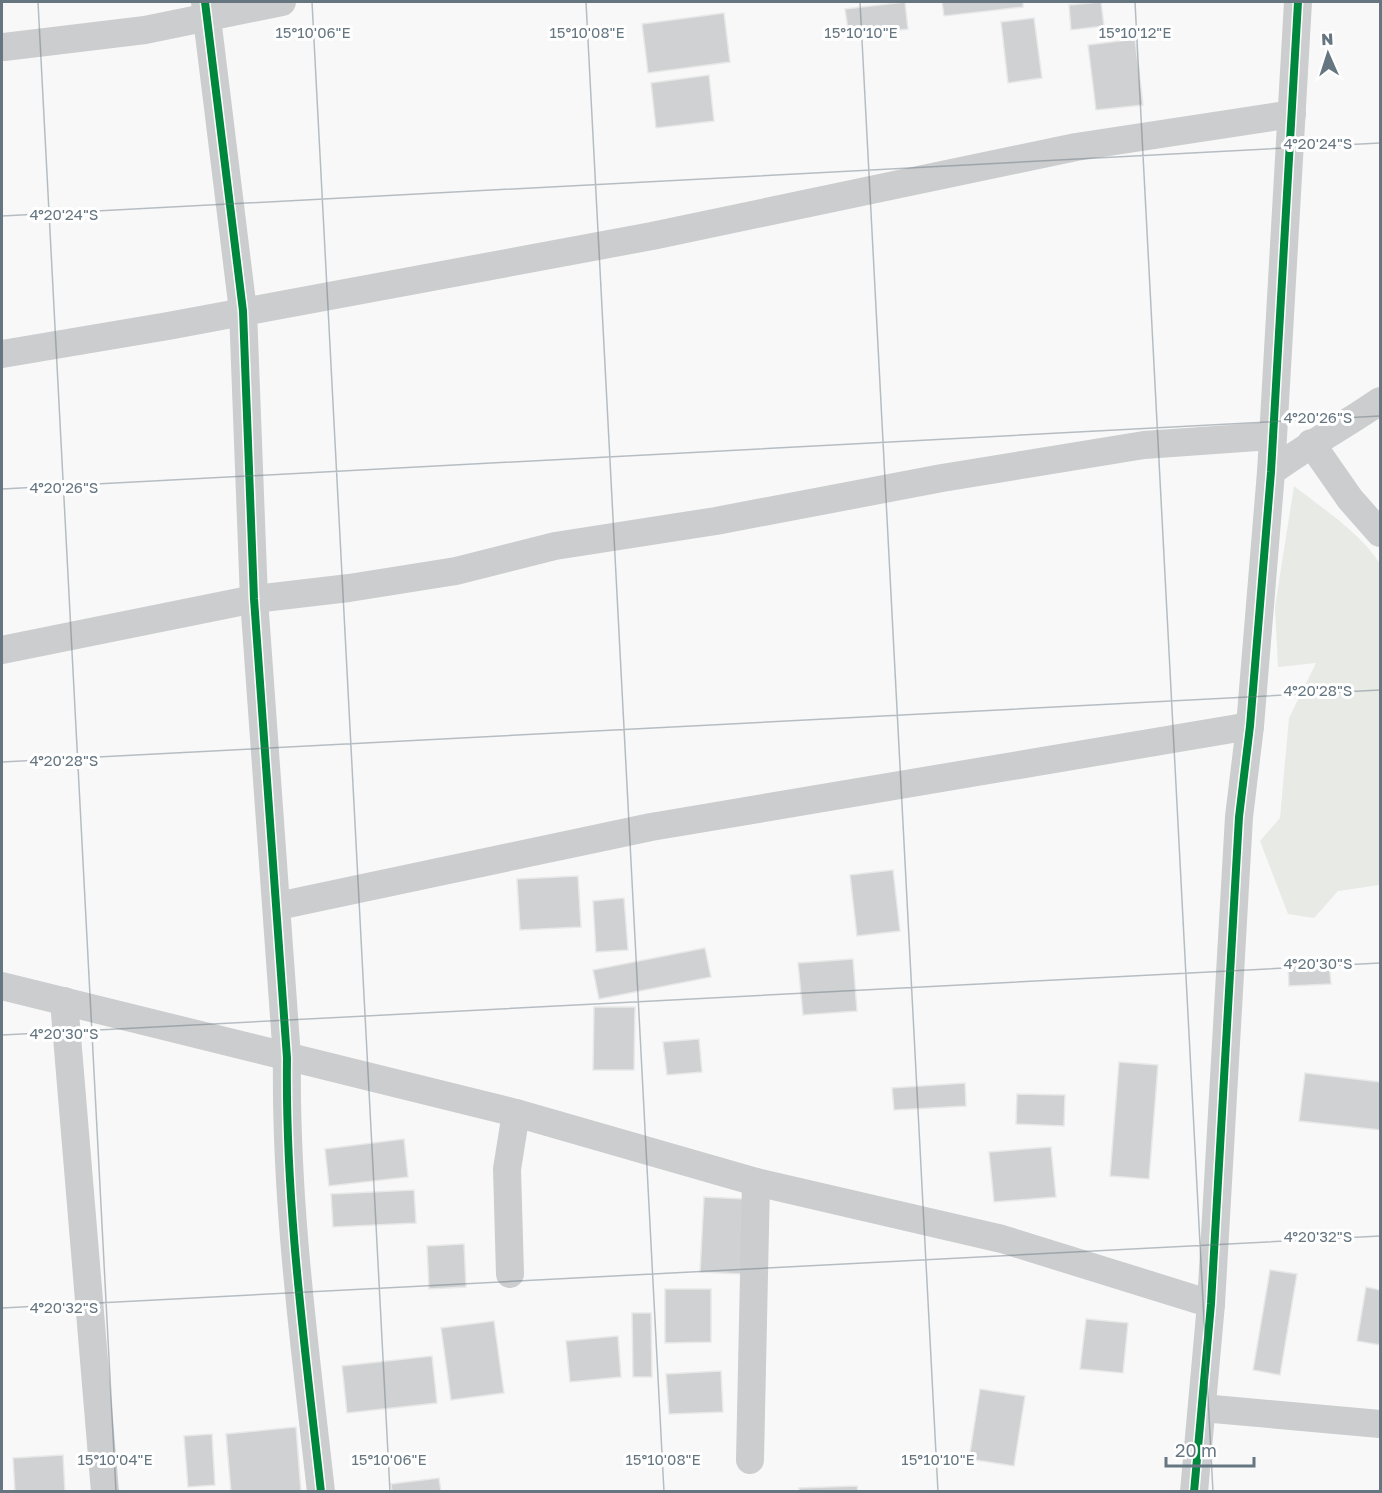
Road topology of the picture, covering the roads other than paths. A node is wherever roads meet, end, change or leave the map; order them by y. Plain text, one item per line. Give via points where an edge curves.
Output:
1 (282, 2) edge
2 (1298, 2) edge
3 (206, 9) edge
4 (4, 47) dead end
5 (1292, 114) junction
6 (243, 311) junction
7 (2, 354) edge
8 (1380, 401) edge
9 (1273, 436) junction
10 (1311, 443) junction
11 (1271, 472) junction
12 (1380, 533) edge
13 (254, 599) junction
14 (2, 650) edge
15 (1250, 726) junction
16 (278, 906) junction
17 (2, 986) edge
18 (64, 1001) junction
19 (287, 1058) junction
20 (516, 1113) junction
21 (756, 1182) junction
22 (510, 1274) dead end
23 (1211, 1304) junction
24 (1202, 1408) junction
25 (1380, 1424) edge
26 (750, 1460) dead end
27 (105, 1491) edge
28 (321, 1491) edge
29 (1194, 1491) edge

1 - 3 street
2 - 5 street
3 - 4 street via 145,30
3 - 6 street
5 - 6 street via 1076,147 652,236
5 - 9 street
6 - 7 street
6 - 13 street
8 - 10 street
9 - 11 street
9 - 13 street via 1144,445 555,546 456,571
10 - 11 street
10 - 12 street via 1350,499
11 - 15 street
13 - 14 street
13 - 16 street
15 - 16 street via 651,827
15 - 23 street via 1239,817
16 - 19 street
17 - 18 street
18 - 19 street
18 - 27 street
19 - 20 street
19 - 28 street via 286,1119 293,1220
20 - 21 street
20 - 22 street via 507,1169
21 - 23 street via 1002,1239
21 - 26 street
23 - 24 street
24 - 25 street
24 - 29 street

